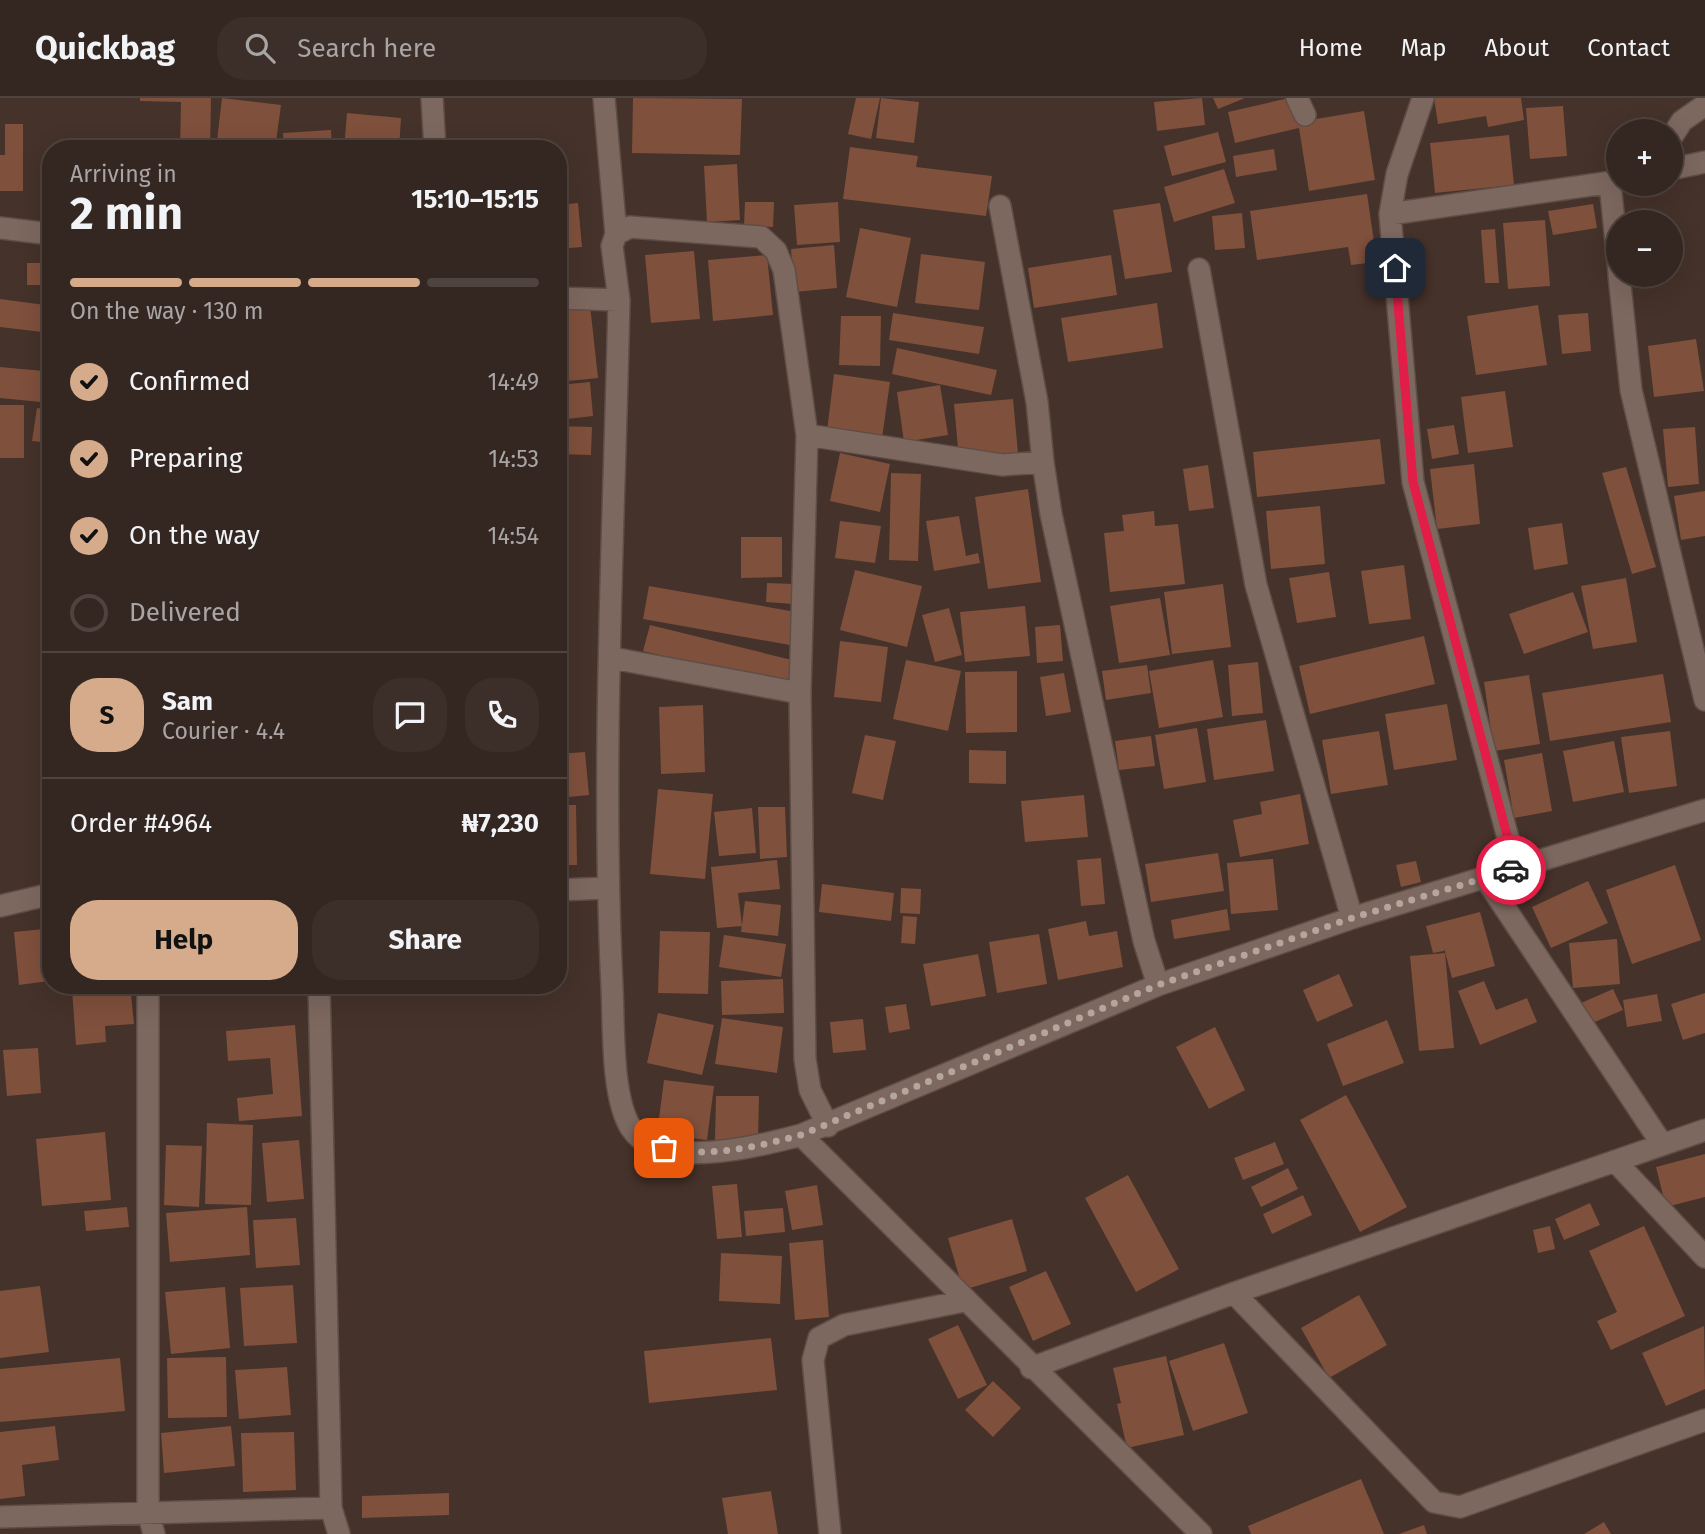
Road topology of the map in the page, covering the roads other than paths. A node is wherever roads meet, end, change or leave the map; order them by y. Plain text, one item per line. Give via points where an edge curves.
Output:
1 (432, 98) edge
2 (604, 98) edge
3 (1423, 98) edge
4 (1705, 105) edge
5 (1683, 120) edge
6 (434, 140) edge
7 (1705, 162) edge
8 (1683, 167) edge
9 (1606, 183) edge
10 (1000, 206) dead end
11 (1390, 214) junction
12 (0, 228) edge
13 (42, 232) edge
14 (616, 234) junction
15 (1199, 269) dead end
16 (1620, 287) edge
17 (567, 298) edge
18 (619, 300) junction
19 (807, 435) junction
20 (1043, 462) junction
21 (612, 658) junction
22 (800, 693) junction
23 (1705, 700) edge
24 (1705, 810) edge
25 (1516, 869) junction
26 (1485, 878) junction
27 (607, 888) junction
28 (567, 890) edge
29 (42, 896) edge
30 (0, 906) edge
31 (1352, 918) junction
32 (1158, 985) junction
33 (148, 994) edge
34 (319, 994) edge
35 (828, 1126) junction
36 (1705, 1130) edge
37 (801, 1135) junction
38 (1662, 1144) junction
39 (1615, 1161) junction
40 (1705, 1257) edge
41 (1234, 1293) junction
42 (964, 1301) junction
43 (1031, 1368) junction
44 (1705, 1420) edge
45 (331, 1508) junction
46 (148, 1512) junction
47 (0, 1517) edge
48 (154, 1534) edge
49 (339, 1534) edge
50 (830, 1534) edge
51 (1201, 1534) edge

1 - 6 street
2 - 14 street
3 - 11 street via 1397,174
4 - 5 street
7 - 8 street
9 - 11 street
10 - 20 street via 1037,402
11 - 25 street via 1413,482
12 - 13 street
14 - 18 street via 612,246
14 - 19 street via 631,227 761,237 776,251 784,270
15 - 31 street via 1256,585
16 - 23 street via 1631,390
17 - 18 street
18 - 21 street
19 - 20 street via 1002,465
19 - 22 street
20 - 32 street via 1144,941
21 - 22 street
21 - 27 street
22 - 35 street via 805,1059 810,1090
24 - 25 street
25 - 26 street
26 - 31 street
26 - 38 street
27 - 28 street
27 - 37 street via 617,1082 630,1128 648,1144 680,1151 753,1149
29 - 30 street
31 - 32 street
32 - 35 street
33 - 46 street
34 - 45 street
35 - 37 street
36 - 38 street
37 - 42 street
38 - 39 street
39 - 40 street
39 - 41 street
41 - 43 street
41 - 44 street via 1434,1502 1460,1507
42 - 43 street
42 - 50 street via 844,1325 819,1338 813,1360
43 - 51 street
45 - 46 street
45 - 49 street
46 - 47 street
46 - 48 street

